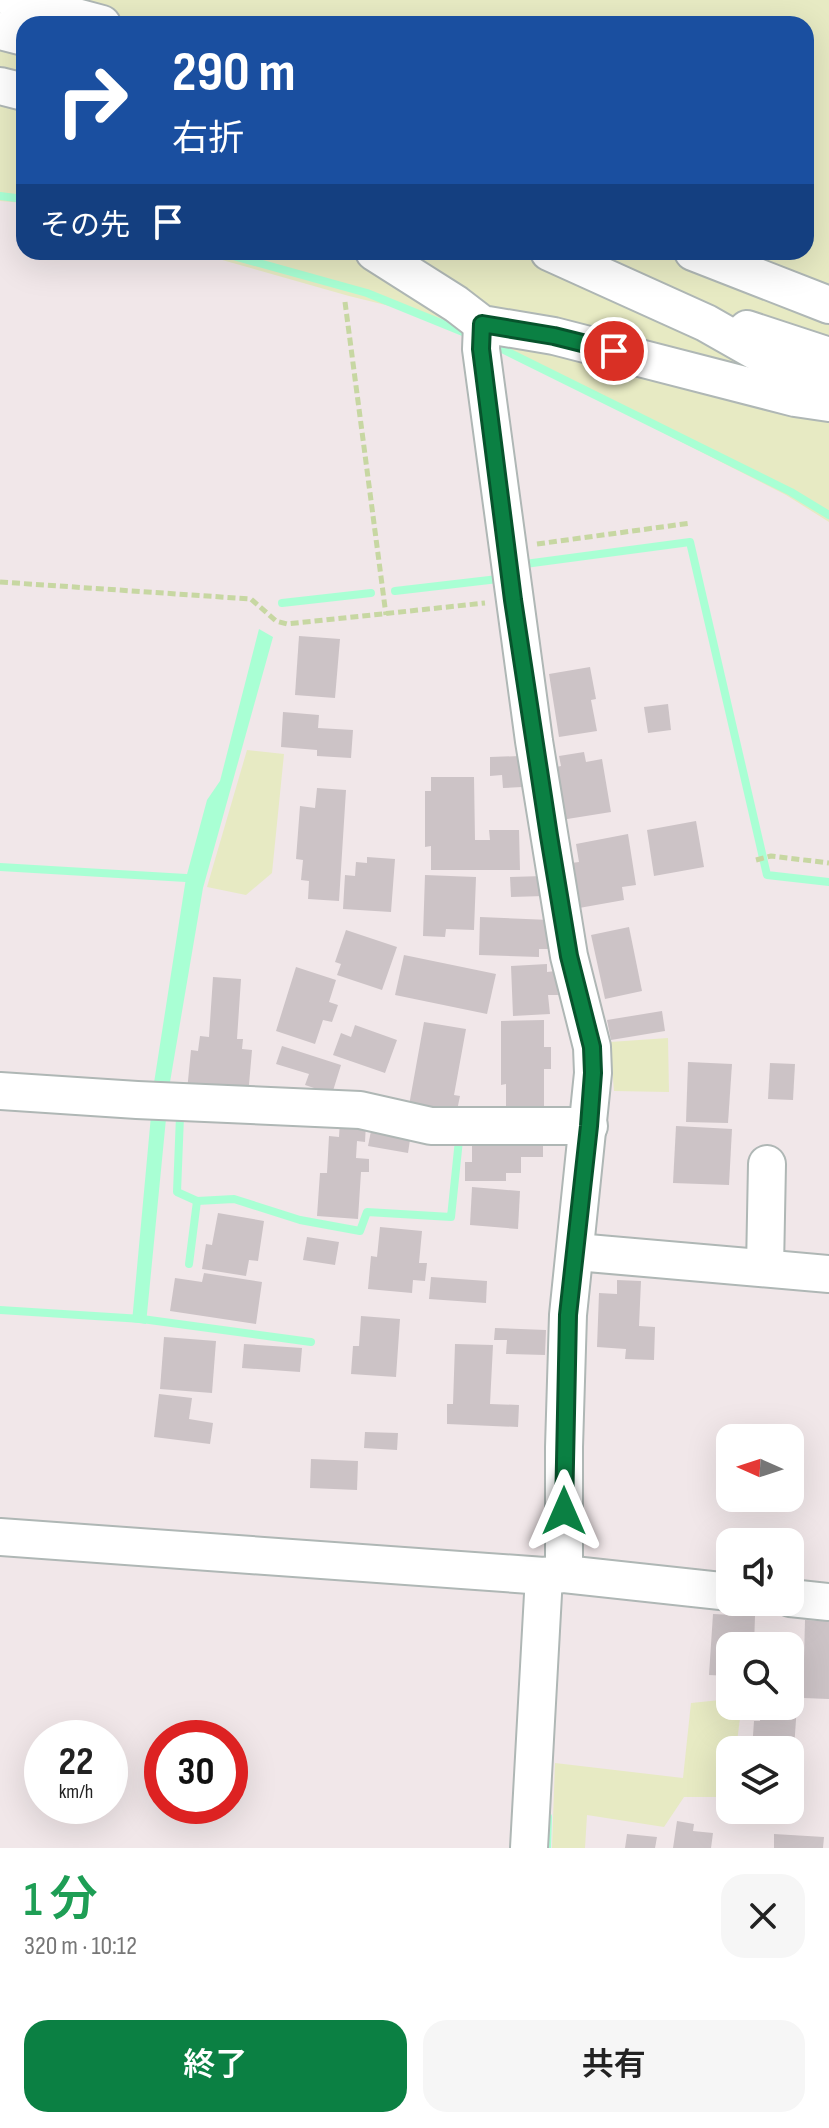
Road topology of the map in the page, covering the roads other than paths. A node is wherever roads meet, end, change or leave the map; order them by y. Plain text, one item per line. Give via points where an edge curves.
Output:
1 (13, 0) edge
2 (72, 16) edge
3 (387, 260) edge
4 (567, 260) edge
5 (714, 260) edge
6 (829, 305) edge
7 (706, 323) junction
8 (482, 324) junction
9 (829, 356) edge
10 (829, 393) edge
11 (829, 403) edge
12 (0, 1091) edge
13 (589, 1126) junction
14 (767, 1164) dead end
15 (576, 1252) junction
16 (765, 1268) junction
17 (829, 1274) edge
18 (0, 1537) edge
19 (554, 1575) junction
20 (716, 1591) edge
21 (804, 1599) edge
22 (829, 1602) edge
23 (529, 1848) edge

1 - 2 street
3 - 8 street
4 - 7 street
5 - 6 street
7 - 9 street via 754,330
7 - 10 street
8 - 11 street via 554,336
8 - 13 street via 513,600 569,956 592,1047
12 - 13 street via 360,1110 431,1126
13 - 15 street
14 - 16 street
15 - 16 street
15 - 19 street
16 - 17 street
18 - 19 street
19 - 20 street
19 - 23 street
21 - 22 street

